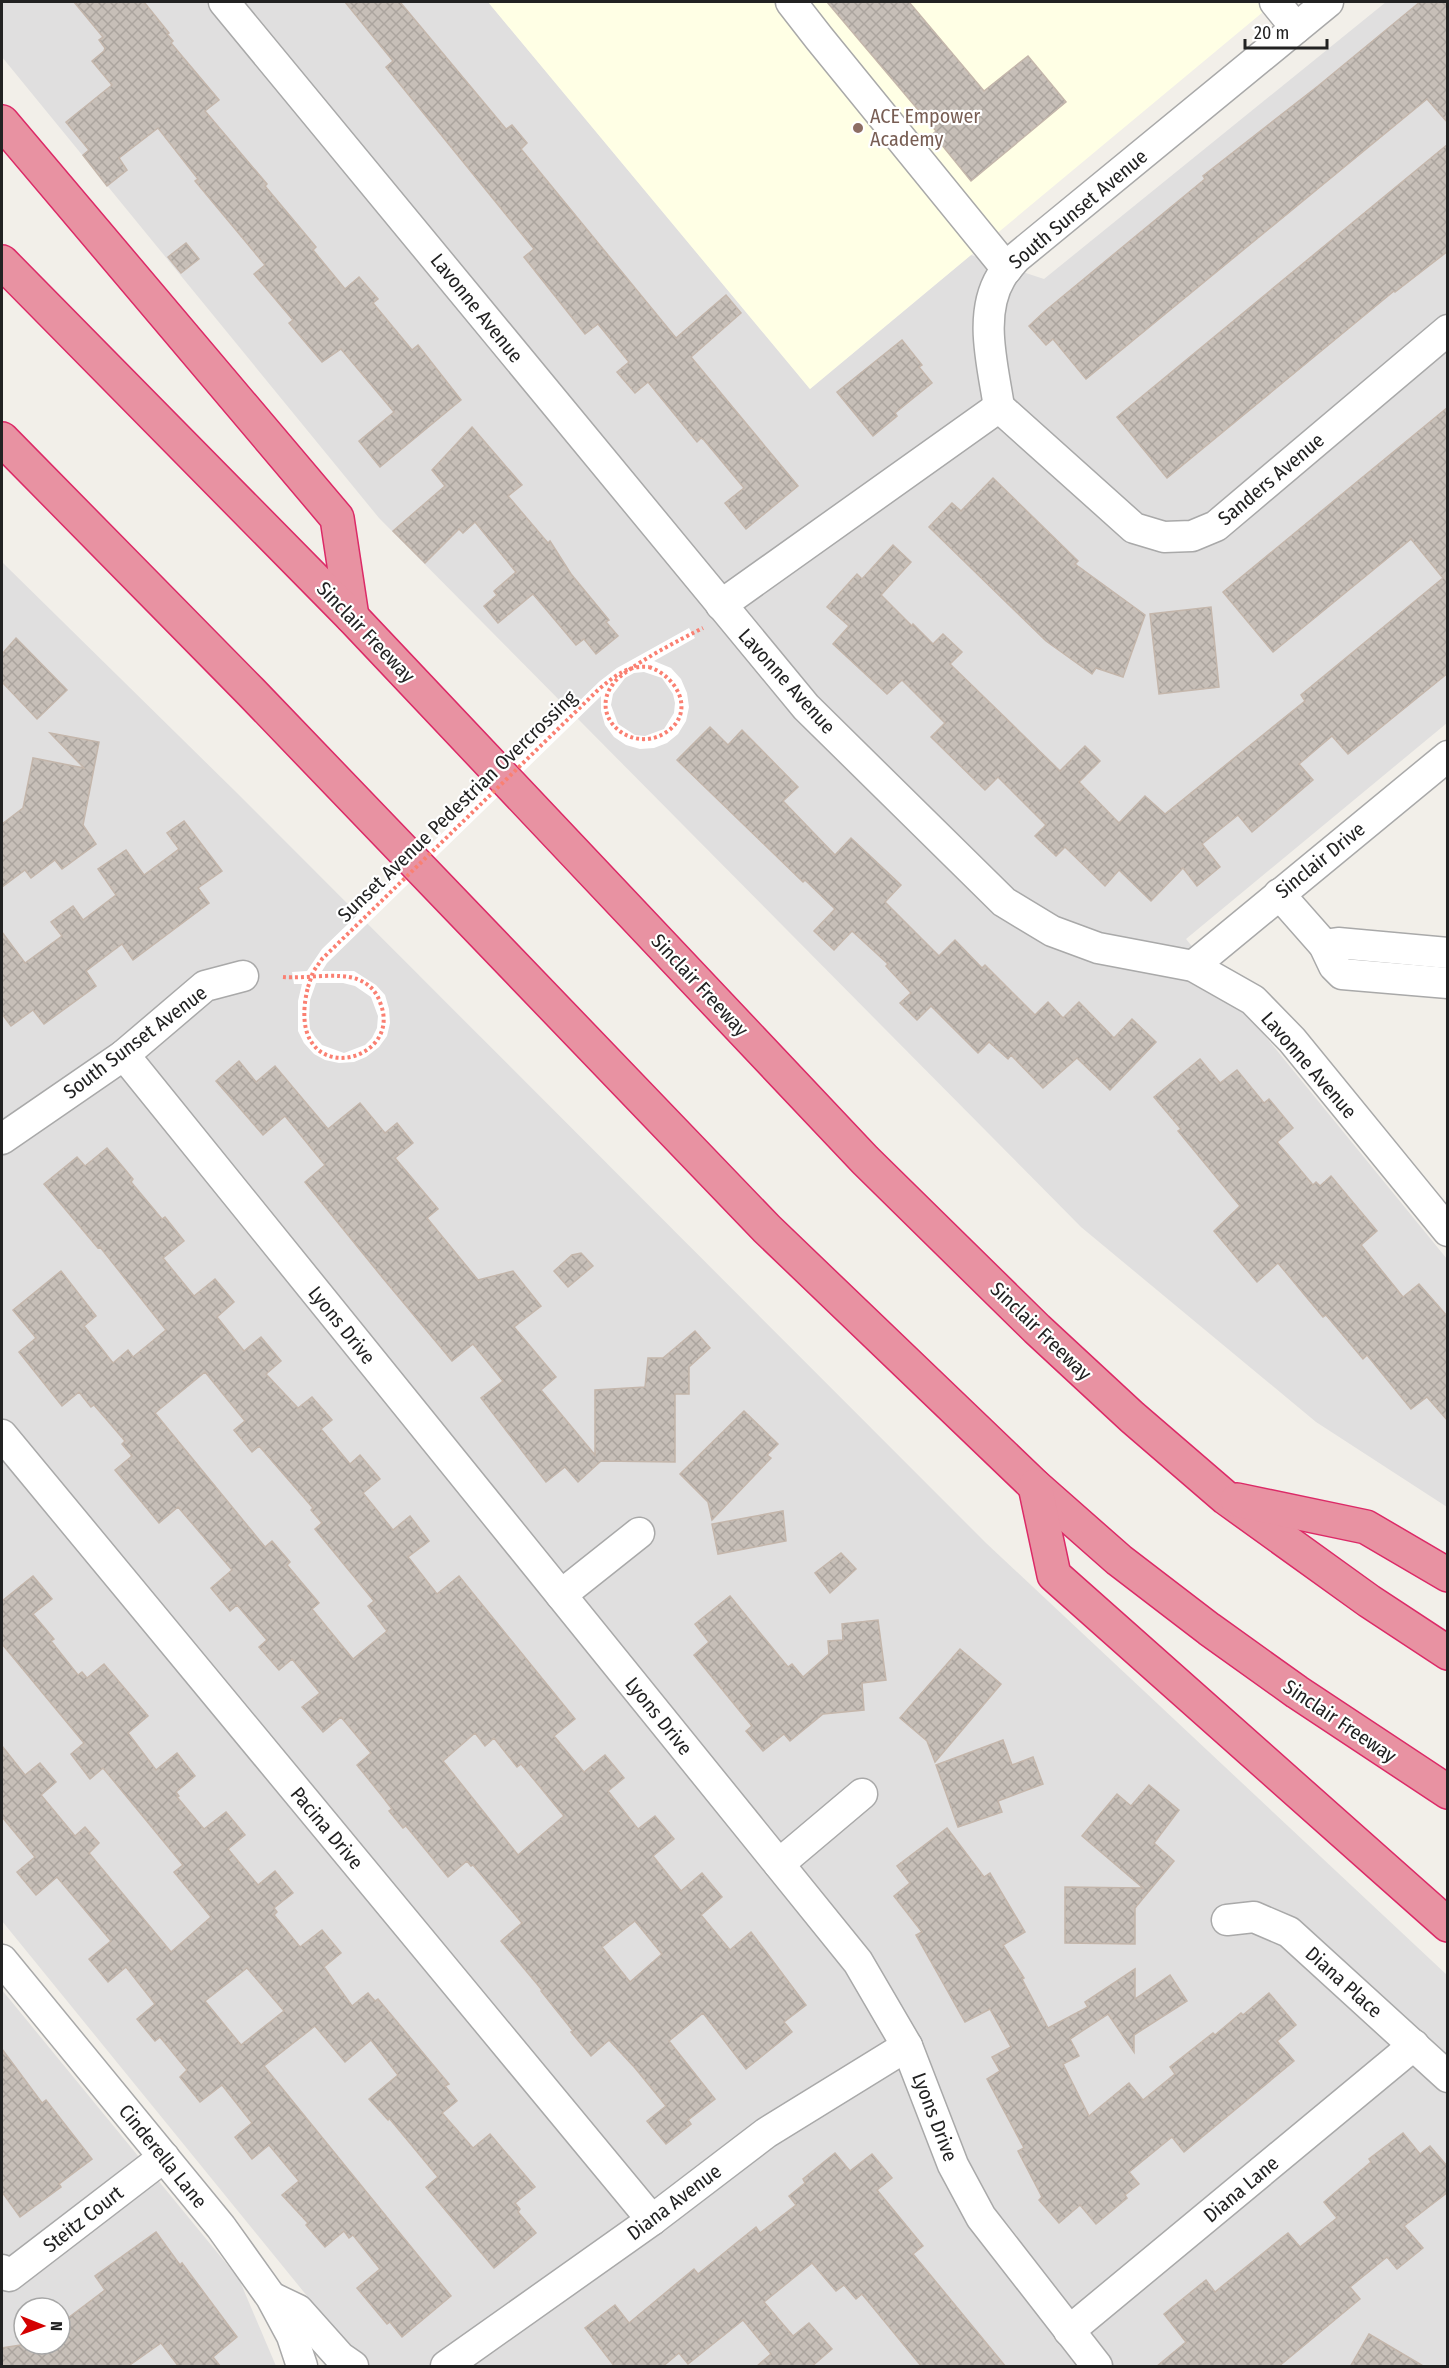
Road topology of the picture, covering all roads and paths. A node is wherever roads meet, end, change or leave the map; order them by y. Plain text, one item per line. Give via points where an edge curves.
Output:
1 (225, 2) edge
2 (791, 2) edge
3 (1275, 2) edge
4 (1328, 2) edge
5 (1296, 28) junction
6 (2, 122) edge
7 (2, 262) edge
8 (1007, 269) junction
9 (1448, 330) edge
10 (999, 407) junction
11 (2, 440) edge
12 (712, 616) junction
13 (352, 617) junction
14 (1448, 756) edge
15 (1279, 894) junction
16 (1324, 945) junction
17 (1448, 953) edge
18 (1193, 966) junction
19 (243, 976) dead end
20 (283, 977) dead end
21 (1448, 983) edge
22 (124, 1055) junction
23 (2, 1139) edge
24 (1448, 1231) edge
25 (2, 1435) edge
26 (1035, 1486) junction
27 (1226, 1498) junction
28 (639, 1533) dead end
29 (1448, 1575) edge
30 (561, 1595) junction
31 (1448, 1653) edge
32 (1448, 1792) edge
33 (862, 1794) dead end
34 (779, 1864) junction
35 (1227, 1920) dead end
36 (1448, 1925) edge
37 (2, 1960) edge
38 (1414, 2045) junction
39 (907, 2046) junction
40 (1448, 2077) edge
41 (164, 2157) junction
42 (652, 2220) junction
43 (2, 2270) edge
44 (271, 2297) junction
45 (1069, 2331) junction
46 (302, 2367) edge
47 (353, 2367) edge
48 (446, 2367) edge
49 (1097, 2367) edge

1 - 12 street, Lavonne Avenue
2 - 8 street
3 - 5 street
4 - 5 street, South Sunset Avenue
5 - 8 street, South Sunset Avenue
6 - 13 highway via 337,518
7 - 13 highway, Sinclair Freeway
8 - 10 street, South Sunset Avenue via 1000,278 990,316
9 - 10 street, Sanders Avenue via 1216,526 1192,536 1164,537 1134,528
10 - 12 street
11 - 26 highway, Sinclair Freeway via 251,692 767,1229
12 - 18 street, Lavonne Avenue via 1004,902 1052,931 1098,948
12 - 20 path, Sunset Avenue Pedestrian Overcrossing, bridge via 692,633 635,665 628,671 613,684 608,696 609,718 626,737 654,738 671,729 681,707 670,678 660,670 639,666 630,668 619,673 322,958 313,972 311,980 308,987 304,1029 315,1047 326,1055 345,1059 365,1053 382,1029 383,1011 377,994 367,984 354,978 340,977 328,977 316,977 305,977 293,978
13 - 27 highway, Sinclair Freeway via 865,1160 1046,1337
14 - 15 street, Sinclair Drive
15 - 16 street
15 - 18 street, Sinclair Drive
16 - 17 street
16 - 21 street via 1342,974
18 - 24 street, Lavonne Avenue via 1253,1000 1292,1040
19 - 22 street, South Sunset Avenue via 205,986
22 - 23 street, South Sunset Avenue
22 - 30 street, Lyons Drive
25 - 42 street, Pacina Drive
26 - 32 highway, Sinclair Freeway via 1119,1560 1209,1629
26 - 36 highway via 1054,1575
27 - 29 highway via 1366,1527
27 - 31 highway, Sinclair Freeway
28 - 30 street
30 - 34 street, Lyons Drive
33 - 34 street
34 - 39 street, Lyons Drive via 858,1962
35 - 38 street, Diana Place via 1254,1917 1289,1932
37 - 41 street, Cinderella Lane
38 - 40 street, Diana Place
38 - 45 street, Diana Lane
39 - 42 street, Diana Avenue via 766,2133
39 - 45 street, Lyons Drive via 952,2165 981,2217
41 - 43 street, Steitz Court via 9,2276
41 - 44 street, Cinderella Lane
42 - 48 street, Diana Avenue
44 - 46 street, Cinderella Lane via 292,2336
44 - 47 street via 298,2310
45 - 49 street, Lyons Drive

